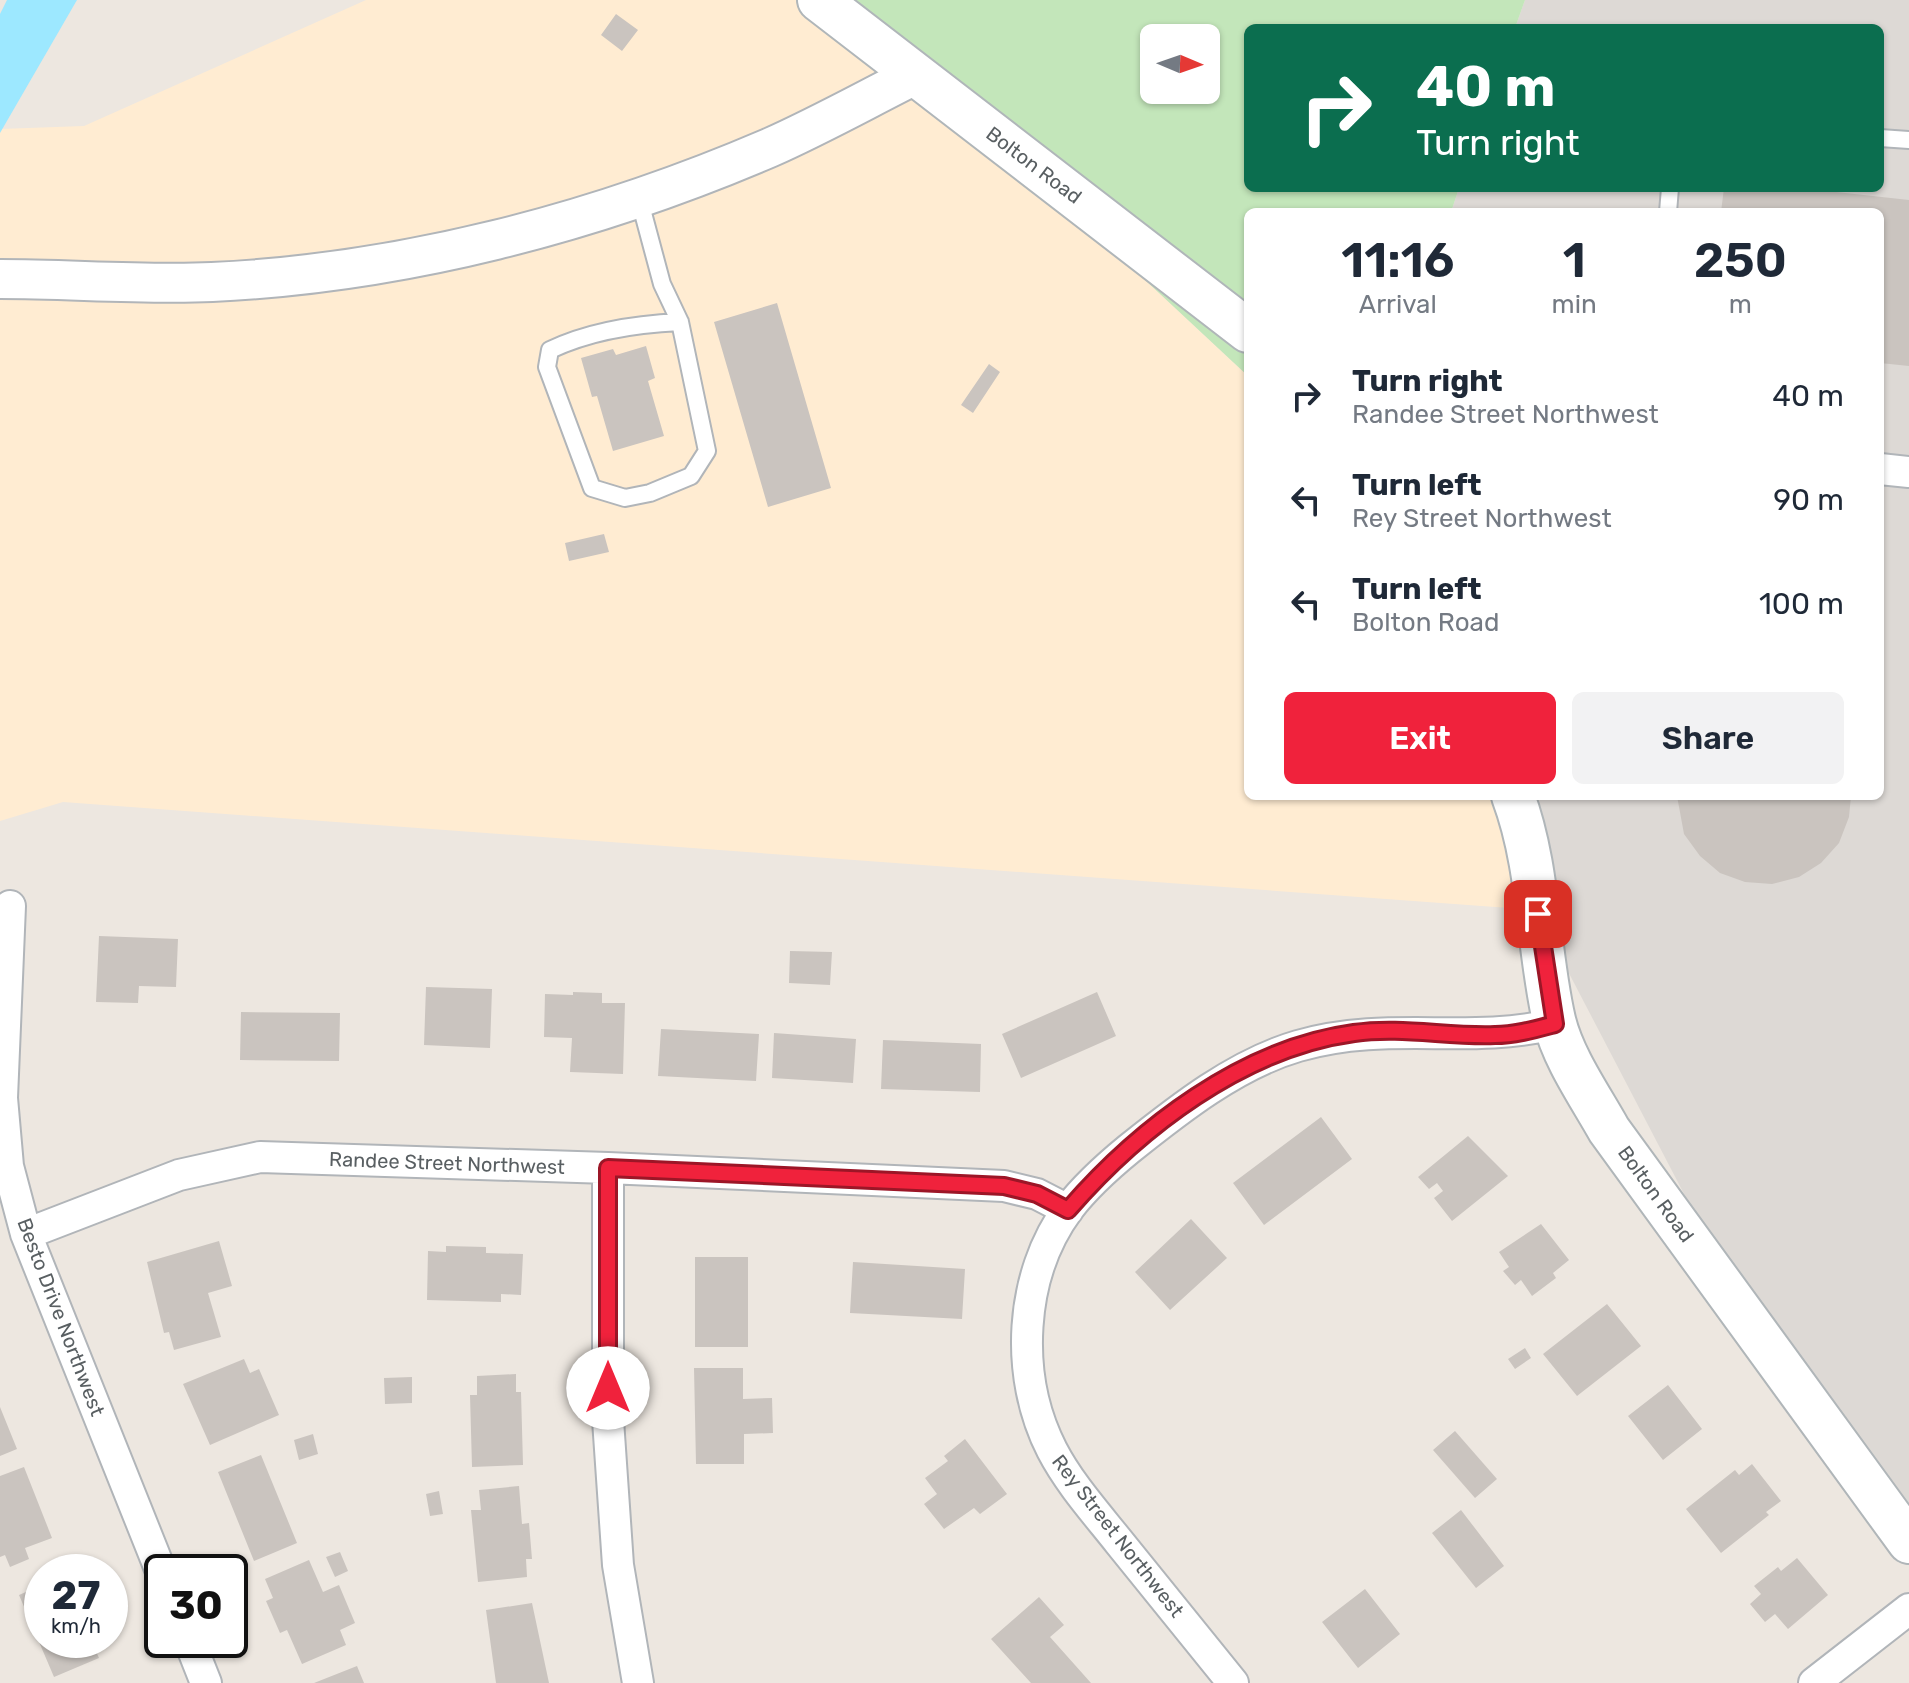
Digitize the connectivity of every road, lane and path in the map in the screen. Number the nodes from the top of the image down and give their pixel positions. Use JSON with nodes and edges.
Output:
{"nodes":[{"id":1,"x":819,"y":0,"type":"edge"},
{"id":2,"x":915,"y":75,"type":"junction"},
{"id":3,"x":1884,"y":138,"type":"edge"},
{"id":4,"x":1909,"y":140,"type":"edge"},
{"id":5,"x":639,"y":198,"type":"junction"},
{"id":6,"x":0,"y":279,"type":"edge"},
{"id":7,"x":680,"y":322,"type":"junction"},
{"id":8,"x":1244,"y":328,"type":"edge"},
{"id":9,"x":1884,"y":469,"type":"edge"},
{"id":10,"x":1909,"y":472,"type":"edge"},
{"id":11,"x":1514,"y":800,"type":"edge"},
{"id":12,"x":10,"y":906,"type":"dead end"},
{"id":13,"x":1555,"y":1024,"type":"junction"},
{"id":14,"x":608,"y":1168,"type":"junction"},
{"id":15,"x":1068,"y":1210,"type":"junction"},
{"id":16,"x":26,"y":1234,"type":"junction"},
{"id":17,"x":1909,"y":1542,"type":"edge"},
{"id":18,"x":154,"y":1554,"type":"edge"},
{"id":19,"x":1909,"y":1609,"type":"edge"},
{"id":20,"x":196,"y":1658,"type":"edge"},
{"id":21,"x":206,"y":1683,"type":"edge"},
{"id":22,"x":638,"y":1683,"type":"edge"},
{"id":23,"x":1233,"y":1683,"type":"edge"},
{"id":24,"x":1814,"y":1683,"type":"edge"}],
"edges":[{"from":1,"to":2,"type":"main road","name":"Bolton Road"},
{"from":2,"to":5,"type":"street"},
{"from":2,"to":8,"type":"main road","name":"Bolton Road"},
{"from":3,"to":4,"type":"lane"},
{"from":5,"to":6,"type":"street"},
{"from":5,"to":7,"type":"lane"},
{"from":7,"to":7,"type":"lane"},
{"from":9,"to":10,"type":"street"},
{"from":11,"to":13,"type":"main road","name":"Bolton Road"},
{"from":12,"to":16,"type":"street","name":"Besto Drive Northwest"},
{"from":13,"to":15,"type":"street","name":"Rey Street Northwest"},
{"from":13,"to":17,"type":"main road","name":"Bolton Road"},
{"from":14,"to":15,"type":"street","name":"Randee Street Northwest"},
{"from":14,"to":16,"type":"street","name":"Randee Street Northwest"},
{"from":14,"to":22,"type":"street"},
{"from":15,"to":23,"type":"street","name":"Rey Street Northwest"},
{"from":16,"to":18,"type":"street","name":"Besto Drive Northwest"},
{"from":19,"to":24,"type":"street"},
{"from":20,"to":21,"type":"street"}]}
